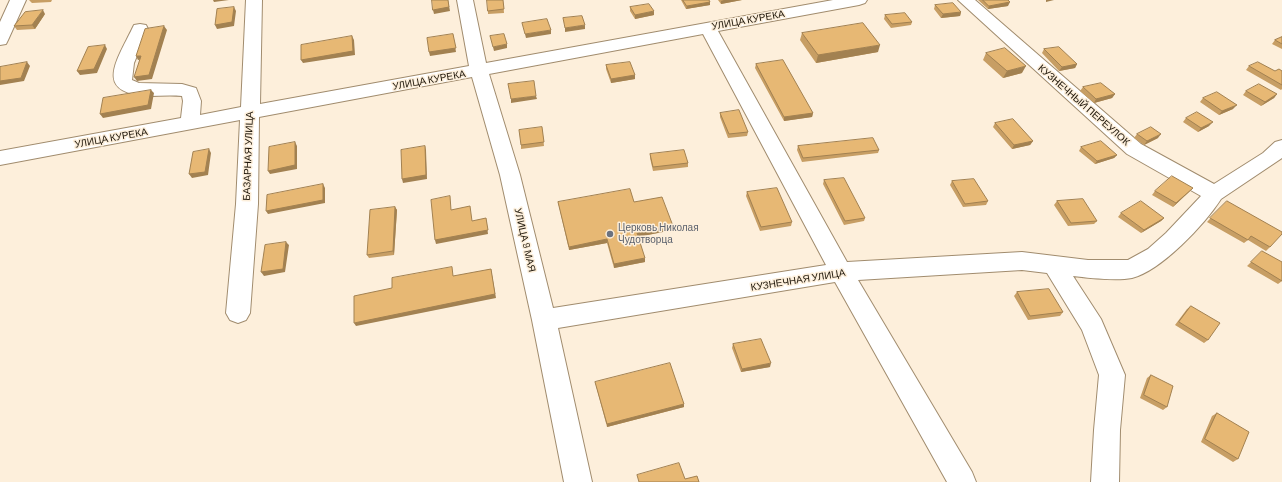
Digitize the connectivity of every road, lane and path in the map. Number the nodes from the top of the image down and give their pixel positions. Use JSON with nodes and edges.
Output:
{"nodes":[{"id":1,"x":18,"y":0,"type":"edge"},
{"id":2,"x":254,"y":0,"type":"edge"},
{"id":3,"x":465,"y":0,"type":"edge"},
{"id":4,"x":858,"y":0,"type":"edge"},
{"id":5,"x":966,"y":0,"type":"edge"},
{"id":6,"x":708,"y":27,"type":"junction"},
{"id":7,"x":140,"y":29,"type":"dead end"},
{"id":8,"x":0,"y":40,"type":"edge"},
{"id":9,"x":479,"y":70,"type":"junction"},
{"id":10,"x":250,"y":112,"type":"junction"},
{"id":11,"x":190,"y":124,"type":"junction"},
{"id":12,"x":1282,"y":147,"type":"edge"},
{"id":13,"x":0,"y":158,"type":"edge"},
{"id":14,"x":1214,"y":194,"type":"junction"},
{"id":15,"x":1054,"y":265,"type":"junction"},
{"id":16,"x":841,"y":272,"type":"junction"},
{"id":17,"x":238,"y":312,"type":"dead end"},
{"id":18,"x":544,"y":320,"type":"junction"},
{"id":19,"x":578,"y":482,"type":"edge"},
{"id":20,"x":962,"y":482,"type":"edge"},
{"id":21,"x":1105,"y":482,"type":"edge"}],
"edges":[{"from":1,"to":8,"type":"street"},
{"from":2,"to":10,"type":"street","name":"БАЗАРНАЯ УЛИЦА"},
{"from":3,"to":9,"type":"street","name":"УЛИЦА 9 МАЯ"},
{"from":4,"to":6,"type":"street","name":"УЛИЦА КУРЕКА"},
{"from":5,"to":14,"type":"street","name":"КУЗНЕЧНЫЙ ПЕРЕУЛОК"},
{"from":6,"to":9,"type":"street","name":"УЛИЦА КУРЕКА"},
{"from":6,"to":16,"type":"street"},
{"from":7,"to":11,"type":"street"},
{"from":9,"to":10,"type":"street","name":"УЛИЦА КУРЕКА"},
{"from":9,"to":18,"type":"street","name":"УЛИЦА 9 МАЯ"},
{"from":10,"to":11,"type":"street","name":"УЛИЦА КУРЕКА"},
{"from":10,"to":17,"type":"street","name":"БАЗАРНАЯ УЛИЦА"},
{"from":11,"to":13,"type":"street","name":"УЛИЦА КУРЕКА"},
{"from":12,"to":14,"type":"street","name":"КУЗНЕЧНАЯ УЛИЦА"},
{"from":14,"to":15,"type":"street","name":"КУЗНЕЧНАЯ УЛИЦА"},
{"from":15,"to":16,"type":"street","name":"КУЗНЕЧНАЯ УЛИЦА"},
{"from":15,"to":21,"type":"street"},
{"from":16,"to":18,"type":"street","name":"КУЗНЕЧНАЯ УЛИЦА"},
{"from":16,"to":20,"type":"street"},
{"from":18,"to":19,"type":"street","name":"УЛИЦА 9 МАЯ"}]}
